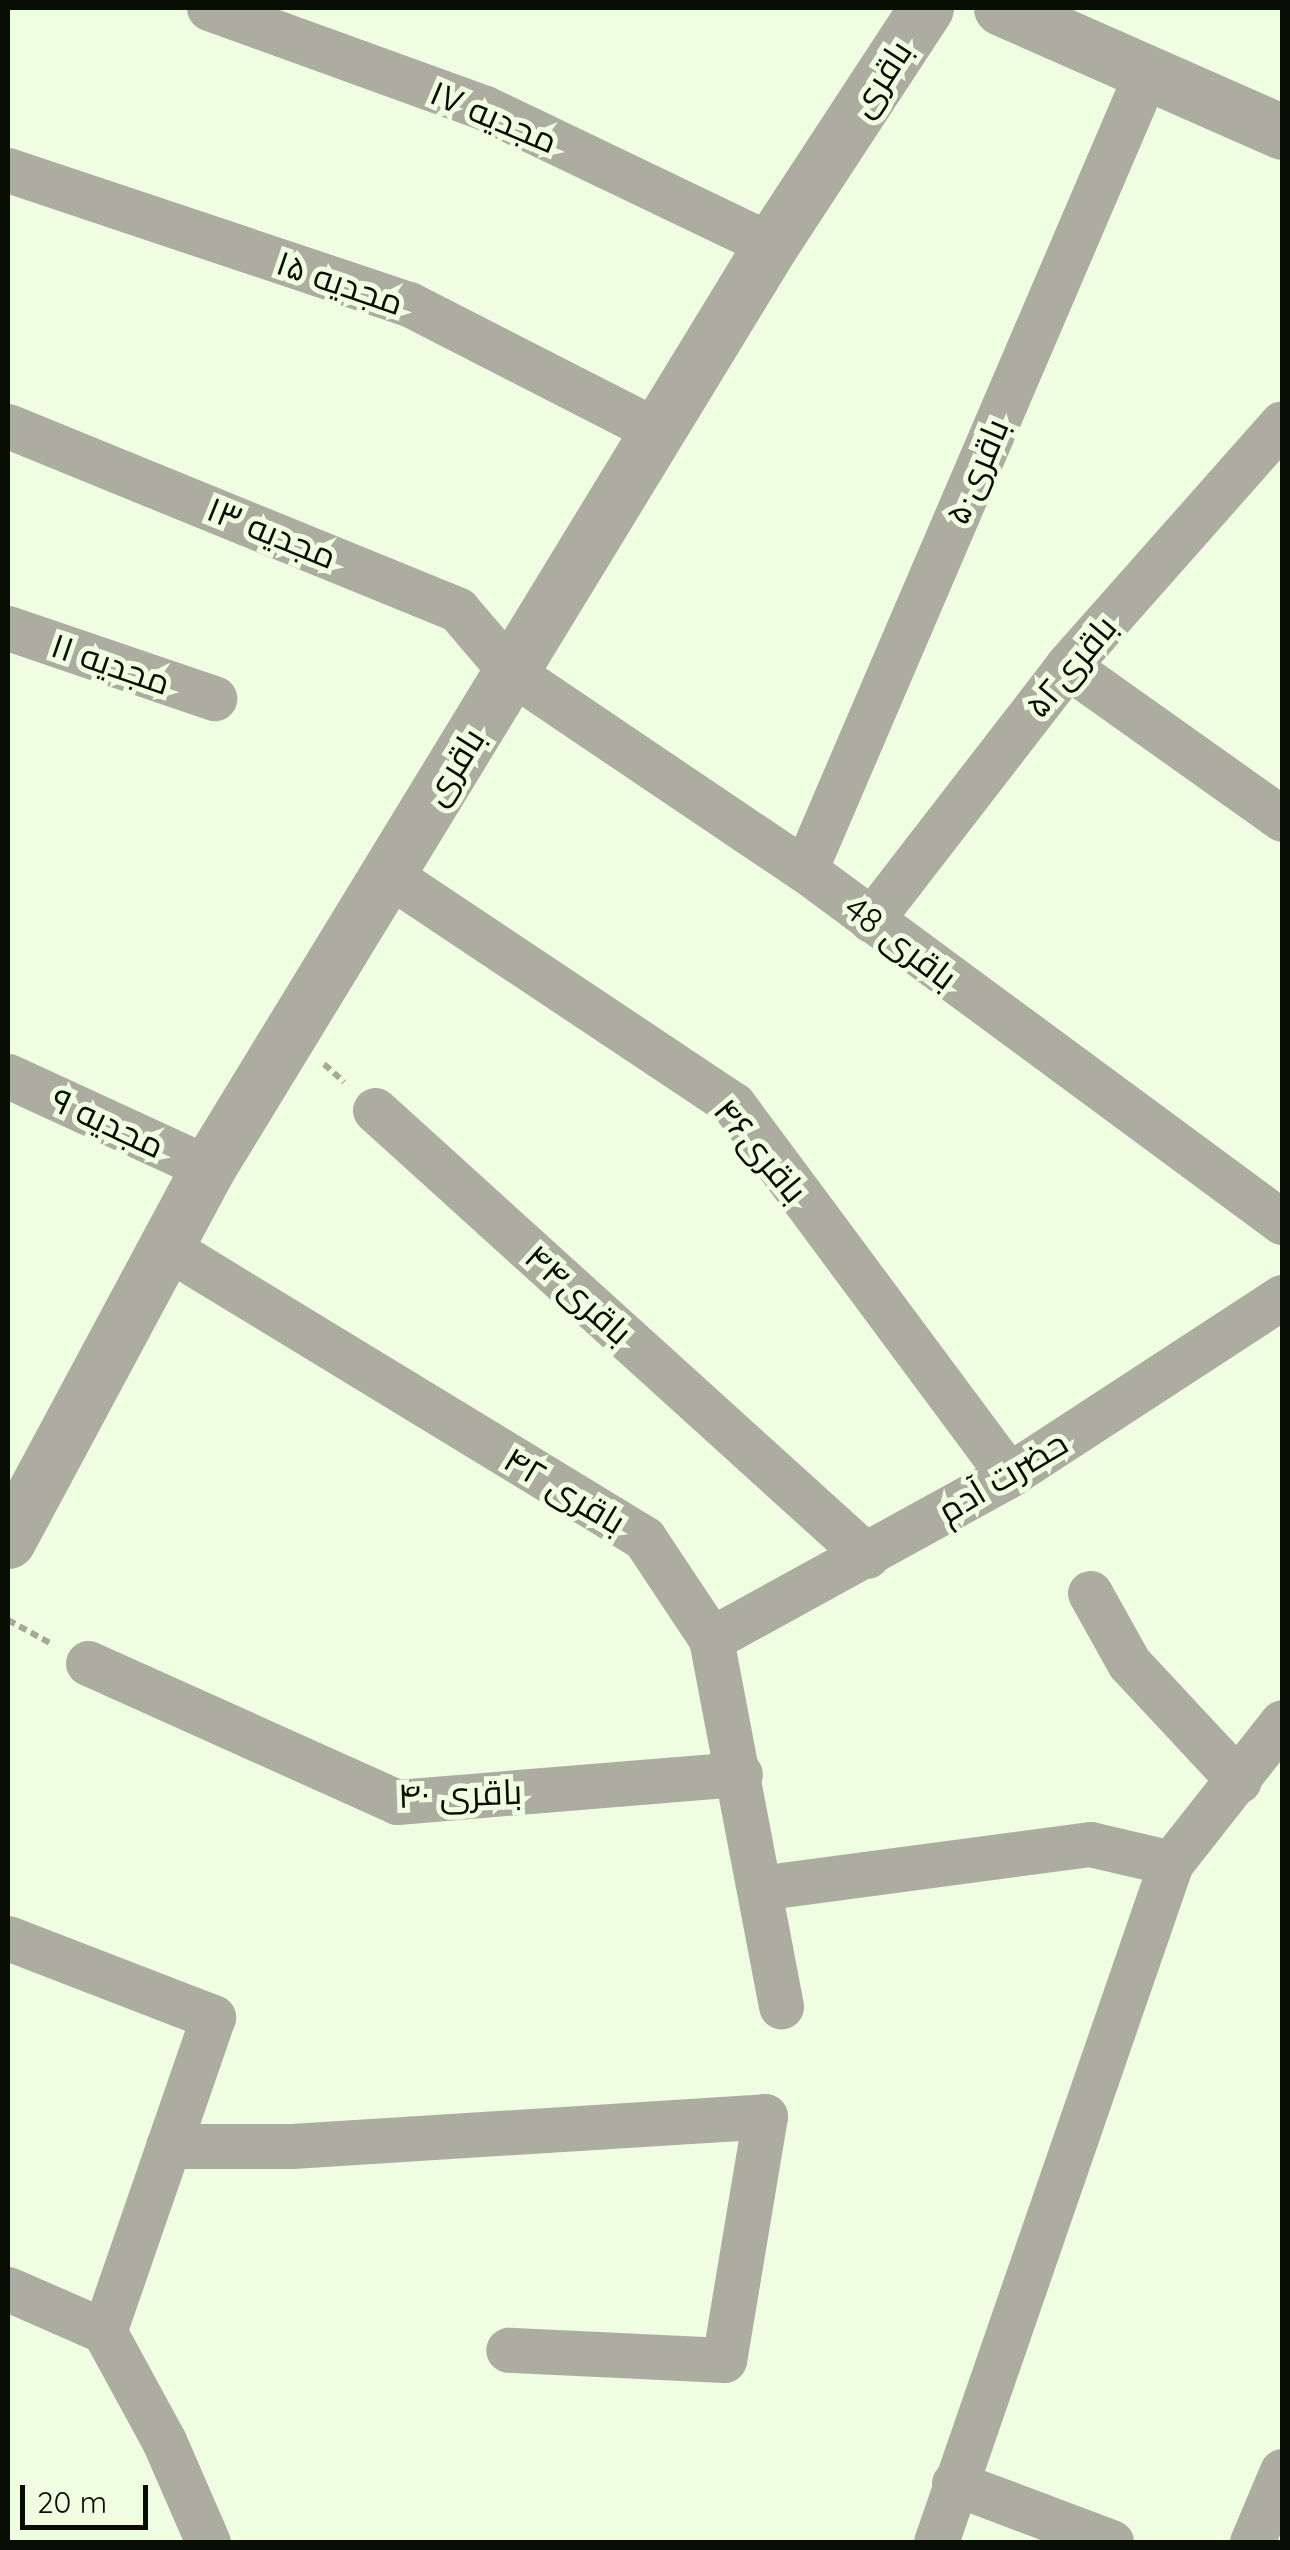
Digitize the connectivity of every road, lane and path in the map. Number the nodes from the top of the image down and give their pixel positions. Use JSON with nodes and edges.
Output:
{"nodes":[{"id":1,"x":208,"y":8,"type":"edge"},
{"id":2,"x":926,"y":8,"type":"edge"},
{"id":3,"x":1001,"y":8,"type":"edge"},
{"id":4,"x":1147,"y":72,"type":"junction"},
{"id":5,"x":1282,"y":132,"type":"edge"},
{"id":6,"x":8,"y":170,"type":"edge"},
{"id":7,"x":770,"y":245,"type":"junction"},
{"id":8,"x":8,"y":426,"type":"edge"},
{"id":9,"x":1282,"y":426,"type":"edge"},
{"id":10,"x":657,"y":431,"type":"junction"},
{"id":11,"x":8,"y":628,"type":"edge"},
{"id":12,"x":1067,"y":666,"type":"junction"},
{"id":13,"x":511,"y":672,"type":"junction"},
{"id":14,"x":214,"y":698,"type":"dead end"},
{"id":15,"x":1282,"y":820,"type":"edge"},
{"id":16,"x":805,"y":870,"type":"junction"},
{"id":17,"x":386,"y":873,"type":"junction"},
{"id":18,"x":871,"y":920,"type":"junction"},
{"id":19,"x":290,"y":1033,"type":"junction"},
{"id":20,"x":8,"y":1076,"type":"edge"},
{"id":21,"x":375,"y":1110,"type":"joint"},
{"id":22,"x":208,"y":1168,"type":"junction"},
{"id":23,"x":1282,"y":1222,"type":"edge"},
{"id":24,"x":166,"y":1247,"type":"junction"},
{"id":25,"x":1282,"y":1297,"type":"edge"},
{"id":26,"x":1009,"y":1474,"type":"junction"},
{"id":27,"x":8,"y":1542,"type":"edge"},
{"id":28,"x":867,"y":1556,"type":"junction"},
{"id":29,"x":1090,"y":1593,"type":"dead end"},
{"id":30,"x":710,"y":1639,"type":"junction"},
{"id":31,"x":88,"y":1664,"type":"dead end"},
{"id":32,"x":1282,"y":1722,"type":"edge"},
{"id":33,"x":740,"y":1774,"type":"junction"},
{"id":34,"x":1239,"y":1781,"type":"junction"},
{"id":35,"x":1172,"y":1863,"type":"junction"},
{"id":36,"x":760,"y":1888,"type":"junction"},
{"id":37,"x":8,"y":1938,"type":"edge"},
{"id":38,"x":781,"y":2006,"type":"dead end"},
{"id":39,"x":168,"y":2146,"type":"junction"},
{"id":40,"x":8,"y":2289,"type":"edge"},
{"id":41,"x":104,"y":2331,"type":"junction"},
{"id":42,"x":508,"y":2350,"type":"dead end"},
{"id":43,"x":1282,"y":2471,"type":"edge"},
{"id":44,"x":954,"y":2483,"type":"junction"},
{"id":45,"x":208,"y":2542,"type":"edge"},
{"id":46,"x":936,"y":2542,"type":"edge"},
{"id":47,"x":1111,"y":2542,"type":"edge"},
{"id":48,"x":1252,"y":2542,"type":"edge"}],
"edges":[{"from":1,"to":7,"type":"street","name":"مجدیه ۱۷"},
{"from":2,"to":7,"type":"street","name":"باقری"},
{"from":3,"to":4,"type":"street"},
{"from":4,"to":5,"type":"street"},
{"from":4,"to":16,"type":"street","name":"باقری۵۰"},
{"from":6,"to":10,"type":"street","name":"مجدیه ۱۵"},
{"from":7,"to":10,"type":"street","name":"باقری"},
{"from":8,"to":13,"type":"street","name":"مجدیه ۱۳"},
{"from":9,"to":12,"type":"street","name":"باقری۵۲"},
{"from":10,"to":13,"type":"street","name":"باقری"},
{"from":11,"to":14,"type":"street","name":"مجدیه ۱۱"},
{"from":12,"to":15,"type":"street"},
{"from":12,"to":18,"type":"street","name":"باقری۵۲"},
{"from":13,"to":16,"type":"street","name":"باقری 48"},
{"from":13,"to":17,"type":"street","name":"باقری"},
{"from":16,"to":18,"type":"street","name":"باقری 48"},
{"from":17,"to":19,"type":"street","name":"باقری"},
{"from":17,"to":26,"type":"street","name":"باقری۴۶"},
{"from":18,"to":23,"type":"street","name":"باقری 48"},
{"from":19,"to":21,"type":"path"},
{"from":19,"to":22,"type":"street","name":"باقری"},
{"from":20,"to":22,"type":"street","name":"مجدیه ۹"},
{"from":21,"to":28,"type":"street","name":"باقری۴۴"},
{"from":22,"to":24,"type":"street","name":"باقری"},
{"from":24,"to":27,"type":"street","name":"باقری"},
{"from":24,"to":30,"type":"street","name":"باقری ۴۲"},
{"from":25,"to":26,"type":"street","name":"حضرت آدم"},
{"from":26,"to":28,"type":"street","name":"حضرت آدم"},
{"from":28,"to":30,"type":"street","name":"حضرت آدم"},
{"from":29,"to":34,"type":"street"},
{"from":30,"to":33,"type":"street","name":"باقری ۴۲"},
{"from":31,"to":33,"type":"street","name":"باقری ۴۰"},
{"from":32,"to":34,"type":"street"},
{"from":33,"to":36,"type":"street","name":"باقری ۴۲"},
{"from":34,"to":35,"type":"street"},
{"from":35,"to":36,"type":"street"},
{"from":35,"to":44,"type":"street"},
{"from":36,"to":38,"type":"street","name":"باقری ۴۲"},
{"from":37,"to":39,"type":"street"},
{"from":39,"to":41,"type":"street"},
{"from":39,"to":42,"type":"street"},
{"from":40,"to":41,"type":"street"},
{"from":41,"to":45,"type":"street"},
{"from":43,"to":48,"type":"street"},
{"from":44,"to":46,"type":"street"},
{"from":44,"to":47,"type":"street"}]}
